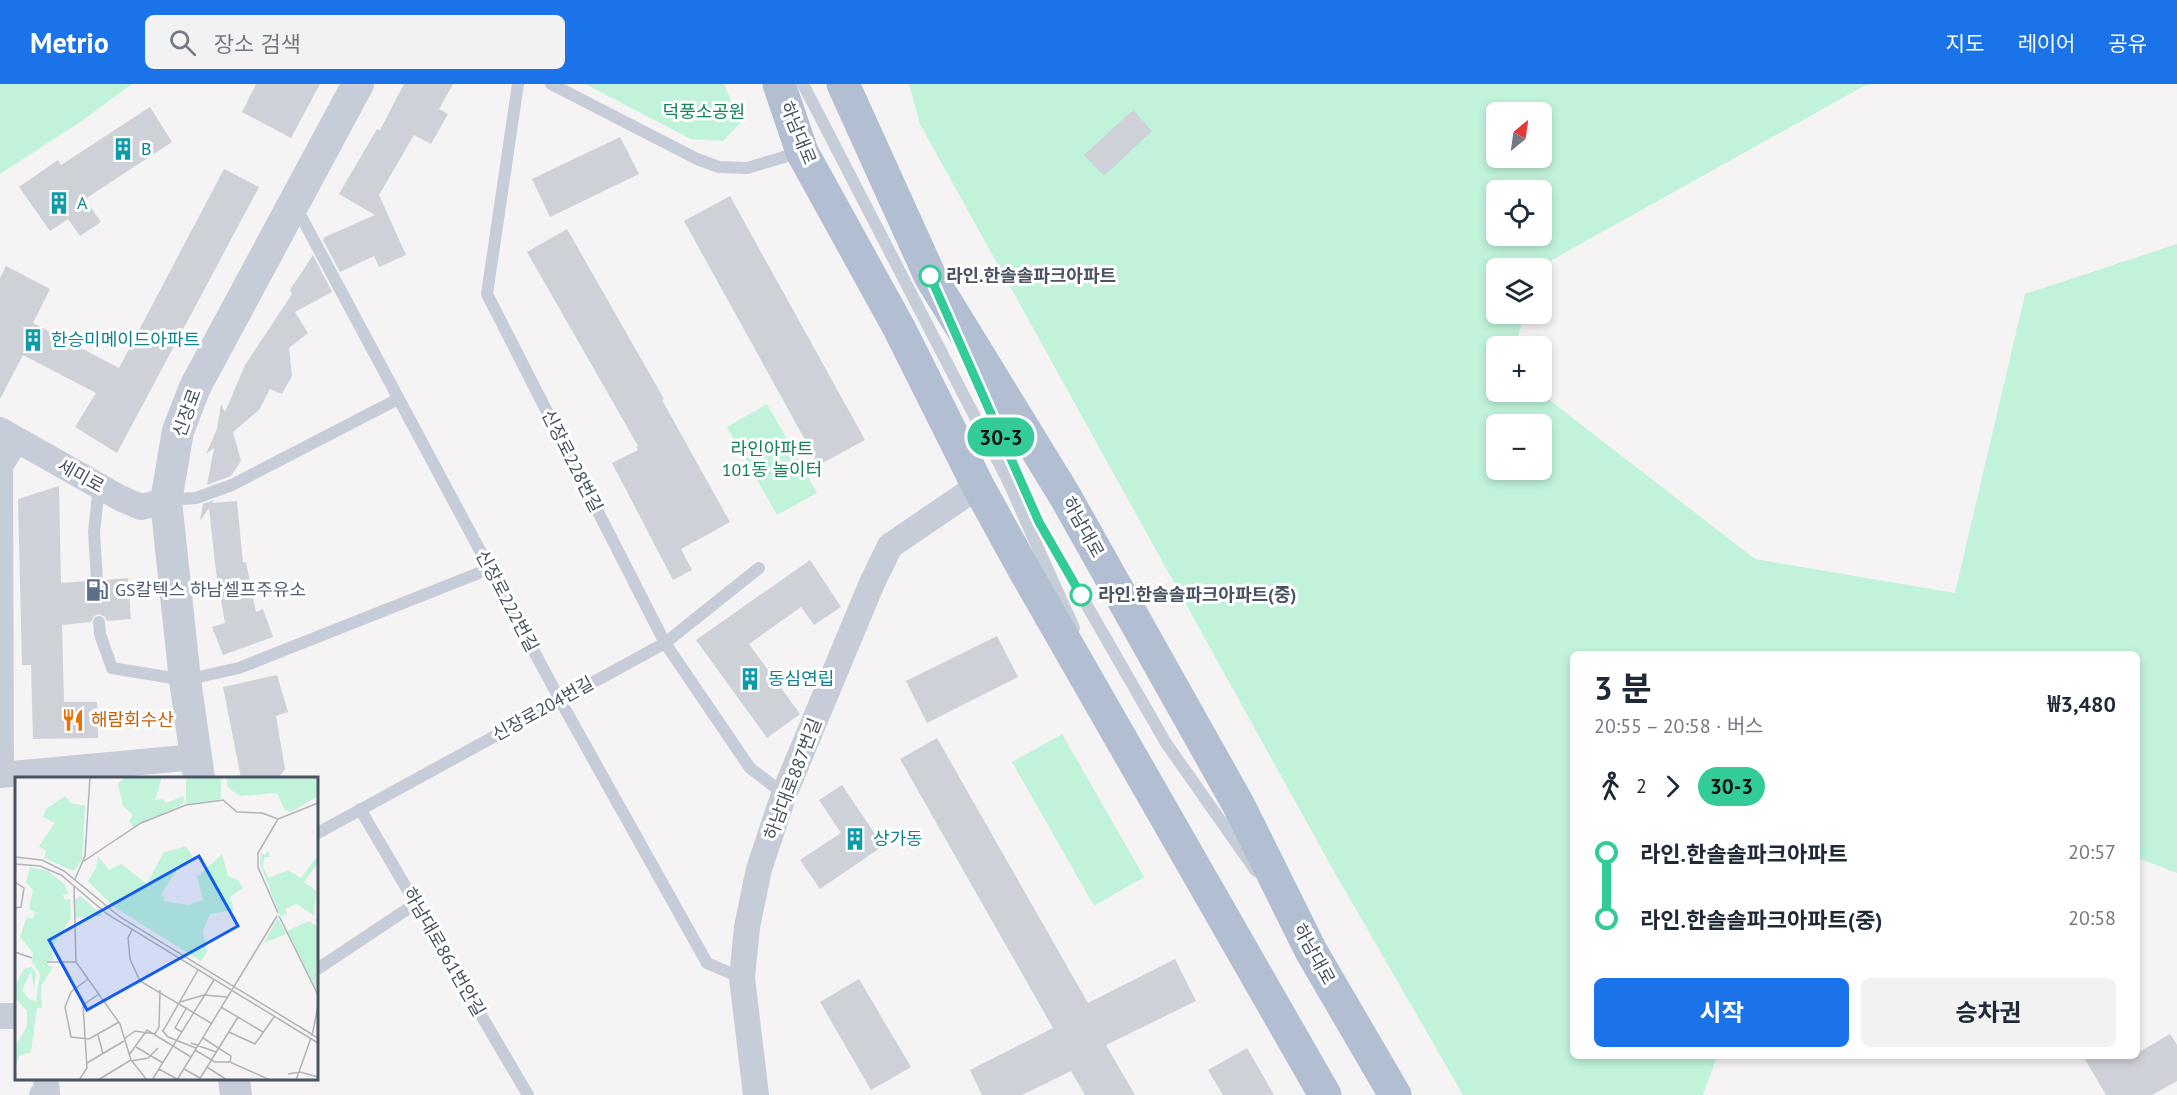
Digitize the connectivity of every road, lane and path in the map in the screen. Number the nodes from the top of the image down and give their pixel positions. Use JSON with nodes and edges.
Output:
{"nodes":[{"id":1,"x":358,"y":84,"type":"edge"},
{"id":2,"x":518,"y":84,"type":"edge"},
{"id":3,"x":551,"y":84,"type":"edge"},
{"id":4,"x":779,"y":84,"type":"edge"},
{"id":5,"x":803,"y":84,"type":"edge"},
{"id":6,"x":843,"y":84,"type":"edge"},
{"id":7,"x":802,"y":152,"type":"junction"},
{"id":8,"x":294,"y":202,"type":"junction"},
{"id":9,"x":398,"y":399,"type":"junction"},
{"id":10,"x":8,"y":435,"type":"edge"},
{"id":11,"x":99,"y":486,"type":"junction"},
{"id":12,"x":978,"y":486,"type":"junction"},
{"id":13,"x":166,"y":501,"type":"junction"},
{"id":14,"x":759,"y":568,"type":"dead end"},
{"id":15,"x":489,"y":569,"type":"junction"},
{"id":16,"x":97,"y":581,"type":"dead end"},
{"id":17,"x":99,"y":622,"type":"dead end"},
{"id":18,"x":664,"y":643,"type":"junction"},
{"id":19,"x":185,"y":680,"type":"junction"},
{"id":20,"x":560,"y":700,"type":"junction"},
{"id":21,"x":1136,"y":764,"type":"junction"},
{"id":22,"x":198,"y":768,"type":"edge"},
{"id":23,"x":1,"y":775,"type":"edge"},
{"id":24,"x":784,"y":794,"type":"junction"},
{"id":25,"x":360,"y":810,"type":"junction"},
{"id":26,"x":318,"y":833,"type":"edge"},
{"id":27,"x":415,"y":904,"type":"junction"},
{"id":28,"x":318,"y":969,"type":"edge"},
{"id":29,"x":742,"y":978,"type":"junction"},
{"id":30,"x":46,"y":1080,"type":"edge"},
{"id":31,"x":234,"y":1080,"type":"edge"},
{"id":32,"x":42,"y":1095,"type":"edge"},
{"id":33,"x":236,"y":1095,"type":"edge"},
{"id":34,"x":528,"y":1095,"type":"edge"},
{"id":35,"x":756,"y":1095,"type":"edge"},
{"id":36,"x":1325,"y":1095,"type":"edge"},
{"id":37,"x":1395,"y":1095,"type":"edge"}],
"edges":[{"from":1,"to":8,"type":"street","name":"신장로"},
{"from":2,"to":18,"type":"lane","name":"신장로228번길"},
{"from":3,"to":7,"type":"lane"},
{"from":4,"to":7,"type":"main road","name":"하남대로"},
{"from":5,"to":21,"type":"lane"},
{"from":6,"to":37,"type":"main road","name":"하남대로"},
{"from":7,"to":12,"type":"main road","name":"하남대로"},
{"from":8,"to":9,"type":"lane","name":"신장로222번길"},
{"from":8,"to":13,"type":"street","name":"신장로"},
{"from":9,"to":13,"type":"lane"},
{"from":9,"to":15,"type":"lane","name":"신장로222번길"},
{"from":10,"to":11,"type":"street","name":"세미로"},
{"from":10,"to":23,"type":"street"},
{"from":11,"to":13,"type":"street","name":"세미로"},
{"from":11,"to":16,"type":"lane"},
{"from":12,"to":21,"type":"main road","name":"하남대로"},
{"from":12,"to":24,"type":"street","name":"하남대로887번길"},
{"from":13,"to":19,"type":"street","name":"신장로"},
{"from":14,"to":18,"type":"lane","name":"신장로204번길"},
{"from":15,"to":19,"type":"lane"},
{"from":15,"to":20,"type":"lane","name":"신장로222번길"},
{"from":17,"to":19,"type":"lane"},
{"from":18,"to":20,"type":"lane","name":"신장로204번길"},
{"from":18,"to":24,"type":"lane","name":"신장로228번길"},
{"from":19,"to":22,"type":"street","name":"신장로"},
{"from":20,"to":25,"type":"lane","name":"신장로204번길"},
{"from":20,"to":29,"type":"lane","name":"신장로222번길"},
{"from":21,"to":36,"type":"main road","name":"하남대로"},
{"from":22,"to":23,"type":"street"},
{"from":24,"to":29,"type":"street","name":"하남대로887번길"},
{"from":25,"to":26,"type":"lane","name":"신장로204번길"},
{"from":25,"to":27,"type":"lane","name":"하남대로861번안길"},
{"from":27,"to":28,"type":"lane"},
{"from":27,"to":34,"type":"lane","name":"하남대로861번안길"},
{"from":29,"to":35,"type":"street","name":"하남대로887번길"},
{"from":30,"to":32,"type":"street"},
{"from":31,"to":33,"type":"street"}]}
